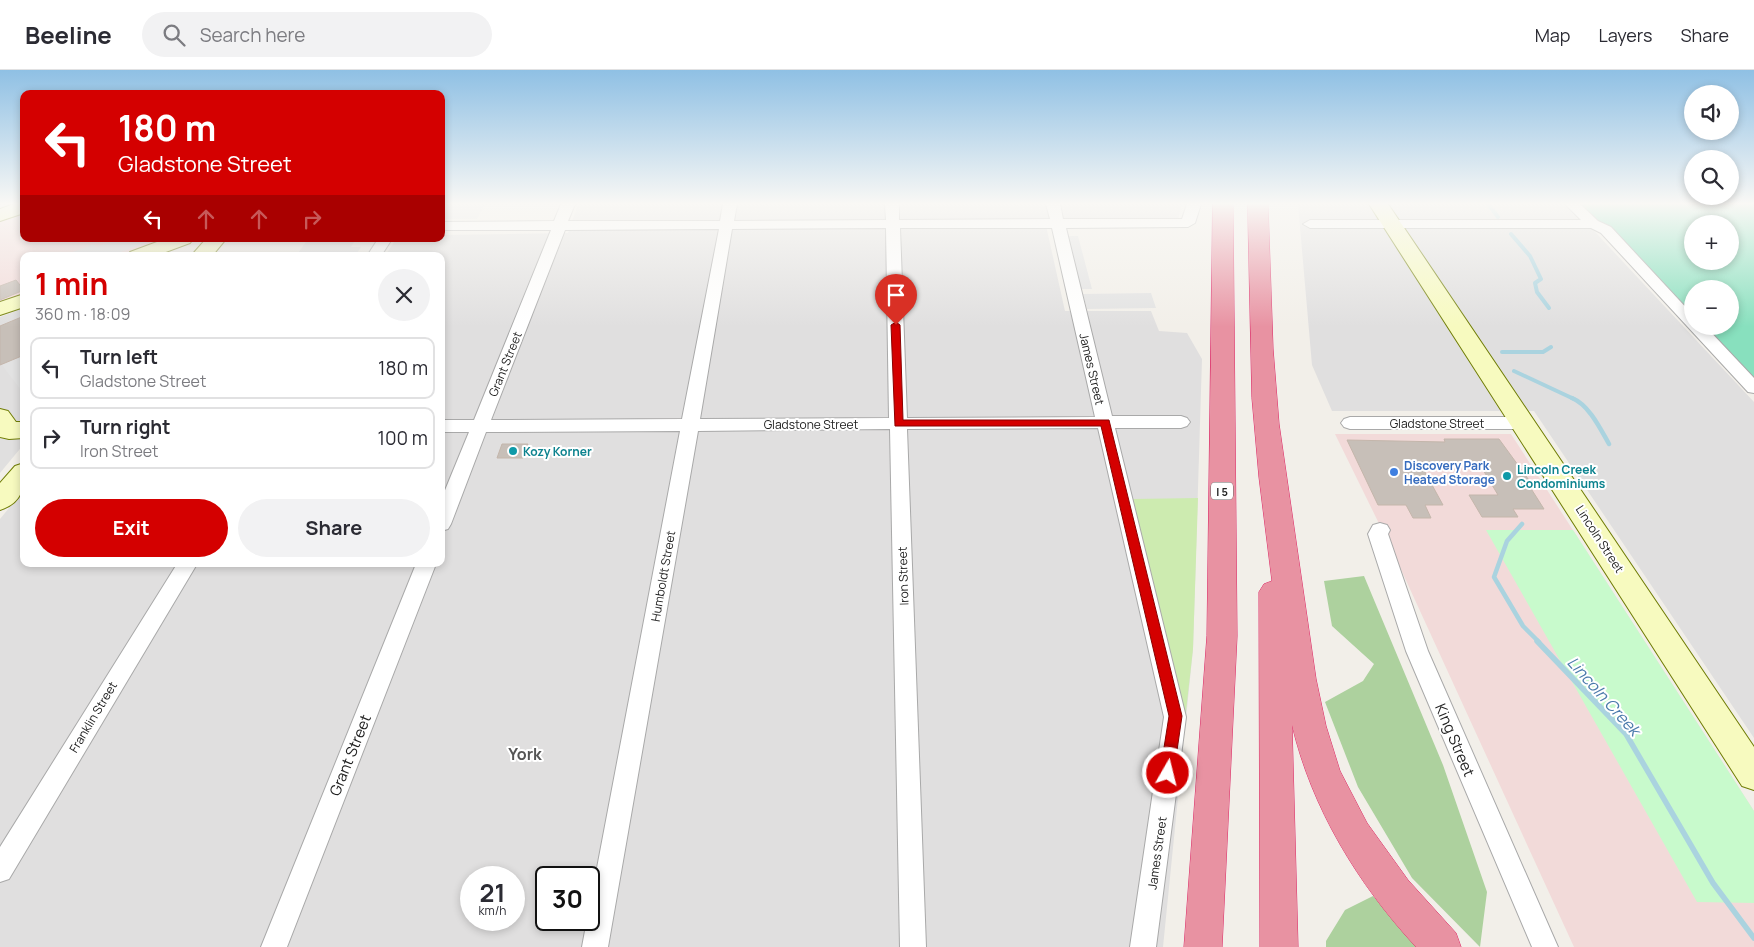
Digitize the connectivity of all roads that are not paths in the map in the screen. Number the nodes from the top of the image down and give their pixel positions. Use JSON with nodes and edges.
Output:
{"nodes":[{"id":1,"x":167,"y":245,"type":"edge"},
{"id":2,"x":552,"y":245,"type":"edge"},
{"id":3,"x":722,"y":245,"type":"edge"},
{"id":4,"x":894,"y":245,"type":"edge"},
{"id":5,"x":1063,"y":245,"type":"edge"},
{"id":6,"x":1223,"y":245,"type":"edge"},
{"id":7,"x":1259,"y":245,"type":"edge"},
{"id":8,"x":1405,"y":245,"type":"edge"},
{"id":9,"x":1620,"y":245,"type":"edge"},
{"id":10,"x":148,"y":252,"type":"edge"},
{"id":11,"x":20,"y":302,"type":"edge"},
{"id":12,"x":0,"y":309,"type":"edge"},
{"id":13,"x":1684,"y":314,"type":"edge"},
{"id":14,"x":1704,"y":335,"type":"edge"},
{"id":15,"x":1754,"y":388,"type":"edge"},
{"id":16,"x":1181,"y":422,"type":"dead end"},
{"id":17,"x":898,"y":423,"type":"junction"},
{"id":18,"x":1105,"y":423,"type":"junction"},
{"id":19,"x":1350,"y":423,"type":"dead end"},
{"id":20,"x":1523,"y":423,"type":"junction"},
{"id":21,"x":690,"y":424,"type":"junction"},
{"id":22,"x":445,"y":426,"type":"edge"},
{"id":23,"x":480,"y":426,"type":"junction"},
{"id":24,"x":1272,"y":473,"type":"junction"},
{"id":25,"x":20,"y":477,"type":"edge"},
{"id":26,"x":0,"y":500,"type":"edge"},
{"id":27,"x":445,"y":514,"type":"edge"},
{"id":28,"x":1380,"y":530,"type":"dead end"},
{"id":29,"x":185,"y":567,"type":"edge"},
{"id":30,"x":425,"y":567,"type":"edge"},
{"id":31,"x":1754,"y":775,"type":"edge"},
{"id":32,"x":1213,"y":778,"type":"junction"},
{"id":33,"x":0,"y":870,"type":"edge"},
{"id":34,"x":274,"y":947,"type":"edge"},
{"id":35,"x":596,"y":947,"type":"edge"},
{"id":36,"x":913,"y":947,"type":"edge"},
{"id":37,"x":1143,"y":947,"type":"edge"},
{"id":38,"x":1185,"y":947,"type":"edge"},
{"id":39,"x":1203,"y":947,"type":"edge"},
{"id":40,"x":1279,"y":947,"type":"edge"},
{"id":41,"x":1442,"y":947,"type":"edge"},
{"id":42,"x":1545,"y":947,"type":"edge"}],
"edges":[{"from":1,"to":10,"type":"street"},
{"from":2,"to":23,"type":"street","name":"Grant Street"},
{"from":3,"to":21,"type":"street","name":"Humboldt Street"},
{"from":4,"to":17,"type":"street","name":"Iron Street"},
{"from":5,"to":18,"type":"street","name":"James Street"},
{"from":6,"to":32,"type":"highway","number":"I 5"},
{"from":7,"to":24,"type":"highway"},
{"from":8,"to":20,"type":"street","name":"Lincoln Street"},
{"from":9,"to":13,"type":"street"},
{"from":11,"to":12,"type":"street"},
{"from":14,"to":15,"type":"street"},
{"from":16,"to":18,"type":"street","name":"Gladstone Street"},
{"from":17,"to":18,"type":"street","name":"Gladstone Street"},
{"from":17,"to":21,"type":"street","name":"Gladstone Street"},
{"from":17,"to":36,"type":"street","name":"Iron Street"},
{"from":18,"to":37,"type":"street","name":"James Street"},
{"from":19,"to":20,"type":"street","name":"Gladstone Street"},
{"from":20,"to":31,"type":"street","name":"Lincoln Street"},
{"from":21,"to":23,"type":"street","name":"Gladstone Street"},
{"from":21,"to":35,"type":"street","name":"Humboldt Street"},
{"from":22,"to":23,"type":"street","name":"Gladstone Street"},
{"from":23,"to":27,"type":"street","name":"Grant Street"},
{"from":24,"to":40,"type":"highway"},
{"from":24,"to":41,"type":"highway"},
{"from":25,"to":26,"type":"street"},
{"from":28,"to":42,"type":"street","name":"King Street"},
{"from":29,"to":33,"type":"street","name":"Franklin Street"},
{"from":30,"to":34,"type":"street","name":"Grant Street"},
{"from":32,"to":38,"type":"highway"},
{"from":32,"to":39,"type":"highway","number":"I 5"}]}
